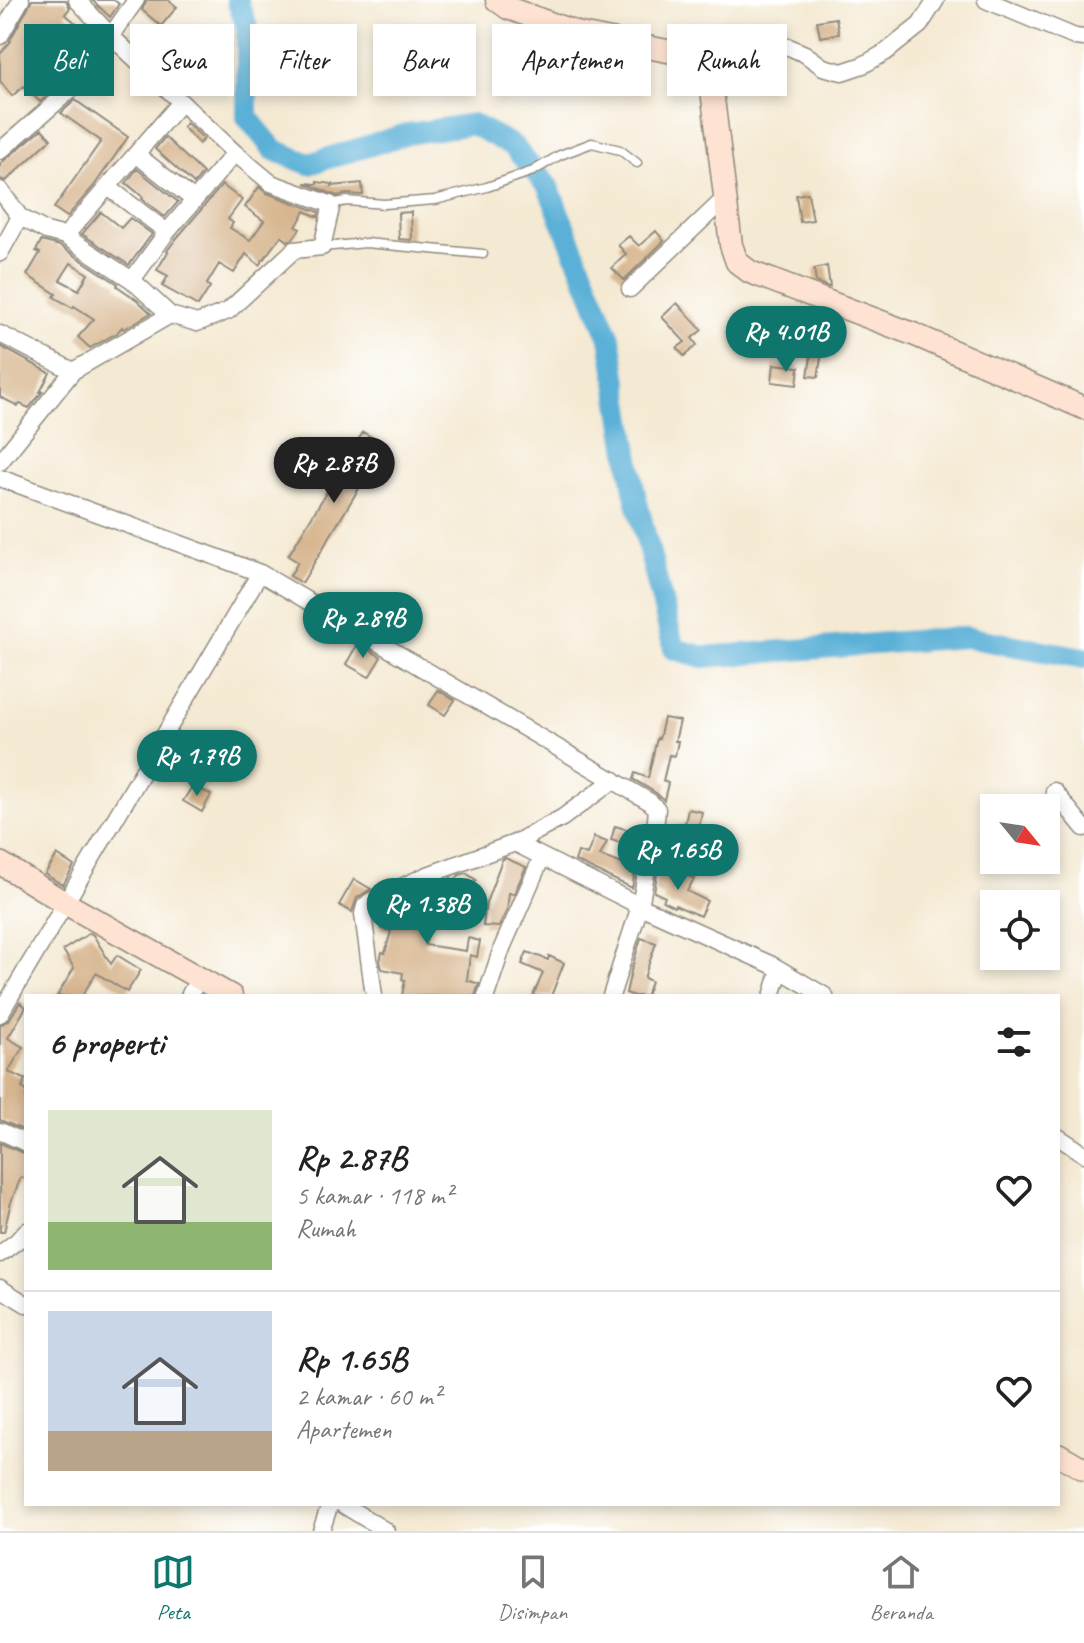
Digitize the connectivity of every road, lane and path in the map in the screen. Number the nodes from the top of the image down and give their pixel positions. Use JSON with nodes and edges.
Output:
{"nodes":[{"id":1,"x":21,"y":0,"type":"edge"},
{"id":2,"x":77,"y":0,"type":"edge"},
{"id":3,"x":136,"y":0,"type":"edge"},
{"id":4,"x":497,"y":0,"type":"edge"},
{"id":5,"x":936,"y":0,"type":"edge"},
{"id":6,"x":986,"y":0,"type":"edge"},
{"id":7,"x":100,"y":24,"type":"edge"},
{"id":8,"x":114,"y":32,"type":"edge"},
{"id":9,"x":0,"y":36,"type":"edge"},
{"id":10,"x":1084,"y":38,"type":"edge"},
{"id":11,"x":114,"y":39,"type":"edge"},
{"id":12,"x":787,"y":47,"type":"edge"},
{"id":13,"x":667,"y":51,"type":"edge"},
{"id":14,"x":63,"y":96,"type":"edge"},
{"id":15,"x":713,"y":96,"type":"edge"},
{"id":16,"x":181,"y":102,"type":"junction"},
{"id":17,"x":0,"y":151,"type":"edge"},
{"id":18,"x":235,"y":153,"type":"junction"},
{"id":19,"x":137,"y":155,"type":"junction"},
{"id":20,"x":637,"y":163,"type":"dead end"},
{"id":21,"x":108,"y":187,"type":"junction"},
{"id":22,"x":0,"y":190,"type":"edge"},
{"id":23,"x":725,"y":198,"type":"junction"},
{"id":24,"x":194,"y":200,"type":"junction"},
{"id":25,"x":330,"y":204,"type":"junction"},
{"id":26,"x":20,"y":217,"type":"junction"},
{"id":27,"x":167,"y":232,"type":"junction"},
{"id":28,"x":65,"y":236,"type":"junction"},
{"id":29,"x":322,"y":247,"type":"junction"},
{"id":30,"x":0,"y":253,"type":"edge"},
{"id":31,"x":483,"y":254,"type":"dead end"},
{"id":32,"x":132,"y":280,"type":"junction"},
{"id":33,"x":630,"y":289,"type":"dead end"},
{"id":34,"x":170,"y":315,"type":"junction"},
{"id":35,"x":0,"y":334,"type":"edge"},
{"id":36,"x":73,"y":371,"type":"junction"},
{"id":37,"x":1084,"y":408,"type":"edge"},
{"id":38,"x":0,"y":462,"type":"edge"},
{"id":39,"x":0,"y":478,"type":"edge"},
{"id":40,"x":260,"y":573,"type":"junction"},
{"id":41,"x":614,"y":780,"type":"junction"},
{"id":42,"x":1054,"y":791,"type":"dead end"},
{"id":43,"x":1084,"y":828,"type":"edge"},
{"id":44,"x":515,"y":843,"type":"junction"},
{"id":45,"x":542,"y":857,"type":"junction"},
{"id":46,"x":0,"y":863,"type":"edge"},
{"id":47,"x":65,"y":903,"type":"junction"},
{"id":48,"x":640,"y":906,"type":"junction"},
{"id":49,"x":780,"y":970,"type":"junction"},
{"id":50,"x":194,"y":987,"type":"edge"},
{"id":51,"x":223,"y":994,"type":"edge"},
{"id":52,"x":374,"y":994,"type":"edge"},
{"id":53,"x":487,"y":994,"type":"edge"},
{"id":54,"x":612,"y":994,"type":"edge"},
{"id":55,"x":773,"y":994,"type":"edge"},
{"id":56,"x":822,"y":994,"type":"edge"},
{"id":57,"x":0,"y":1014,"type":"edge"},
{"id":58,"x":0,"y":1131,"type":"edge"},
{"id":59,"x":1060,"y":1138,"type":"edge"},
{"id":60,"x":24,"y":1142,"type":"edge"},
{"id":61,"x":1084,"y":1154,"type":"edge"},
{"id":62,"x":24,"y":1233,"type":"edge"},
{"id":63,"x":0,"y":1254,"type":"edge"},
{"id":64,"x":0,"y":1288,"type":"edge"},
{"id":65,"x":24,"y":1303,"type":"edge"},
{"id":66,"x":1060,"y":1455,"type":"edge"},
{"id":67,"x":1084,"y":1469,"type":"edge"},
{"id":68,"x":329,"y":1506,"type":"edge"},
{"id":69,"x":345,"y":1506,"type":"edge"},
{"id":70,"x":321,"y":1531,"type":"edge"},
{"id":71,"x":386,"y":1531,"type":"edge"}],
"edges":[{"from":1,"to":9,"type":"street"},
{"from":2,"to":7,"type":"street"},
{"from":3,"to":8,"type":"street"},
{"from":4,"to":13,"type":"main road"},
{"from":5,"to":12,"type":"street"},
{"from":6,"to":10,"type":"street"},
{"from":11,"to":16,"type":"street"},
{"from":14,"to":17,"type":"street"},
{"from":15,"to":23,"type":"main road"},
{"from":16,"to":18,"type":"street"},
{"from":16,"to":19,"type":"street"},
{"from":18,"to":24,"type":"street"},
{"from":18,"to":25,"type":"street"},
{"from":19,"to":21,"type":"street"},
{"from":19,"to":24,"type":"street"},
{"from":20,"to":25,"type":"lane"},
{"from":21,"to":27,"type":"street"},
{"from":21,"to":28,"type":"street"},
{"from":22,"to":26,"type":"street"},
{"from":23,"to":33,"type":"street"},
{"from":23,"to":37,"type":"main road"},
{"from":24,"to":27,"type":"street"},
{"from":25,"to":29,"type":"street"},
{"from":26,"to":28,"type":"street"},
{"from":26,"to":30,"type":"street"},
{"from":27,"to":32,"type":"street"},
{"from":28,"to":32,"type":"street"},
{"from":29,"to":31,"type":"lane"},
{"from":29,"to":34,"type":"street"},
{"from":32,"to":34,"type":"street"},
{"from":34,"to":36,"type":"street"},
{"from":35,"to":36,"type":"street"},
{"from":36,"to":38,"type":"street"},
{"from":39,"to":40,"type":"street"},
{"from":40,"to":41,"type":"street"},
{"from":40,"to":47,"type":"street"},
{"from":41,"to":44,"type":"street"},
{"from":41,"to":48,"type":"street"},
{"from":42,"to":43,"type":"street"},
{"from":44,"to":45,"type":"street"},
{"from":44,"to":52,"type":"street"},
{"from":45,"to":48,"type":"street"},
{"from":45,"to":53,"type":"street"},
{"from":46,"to":47,"type":"main road"},
{"from":47,"to":50,"type":"main road"},
{"from":47,"to":57,"type":"street"},
{"from":48,"to":49,"type":"street"},
{"from":48,"to":54,"type":"street"},
{"from":49,"to":55,"type":"street"},
{"from":49,"to":56,"type":"street"},
{"from":50,"to":51,"type":"main road"},
{"from":58,"to":60,"type":"street"},
{"from":59,"to":61,"type":"street"},
{"from":62,"to":63,"type":"street"},
{"from":64,"to":65,"type":"street"},
{"from":66,"to":67,"type":"main road"},
{"from":68,"to":70,"type":"street"},
{"from":69,"to":71,"type":"street"}]}
